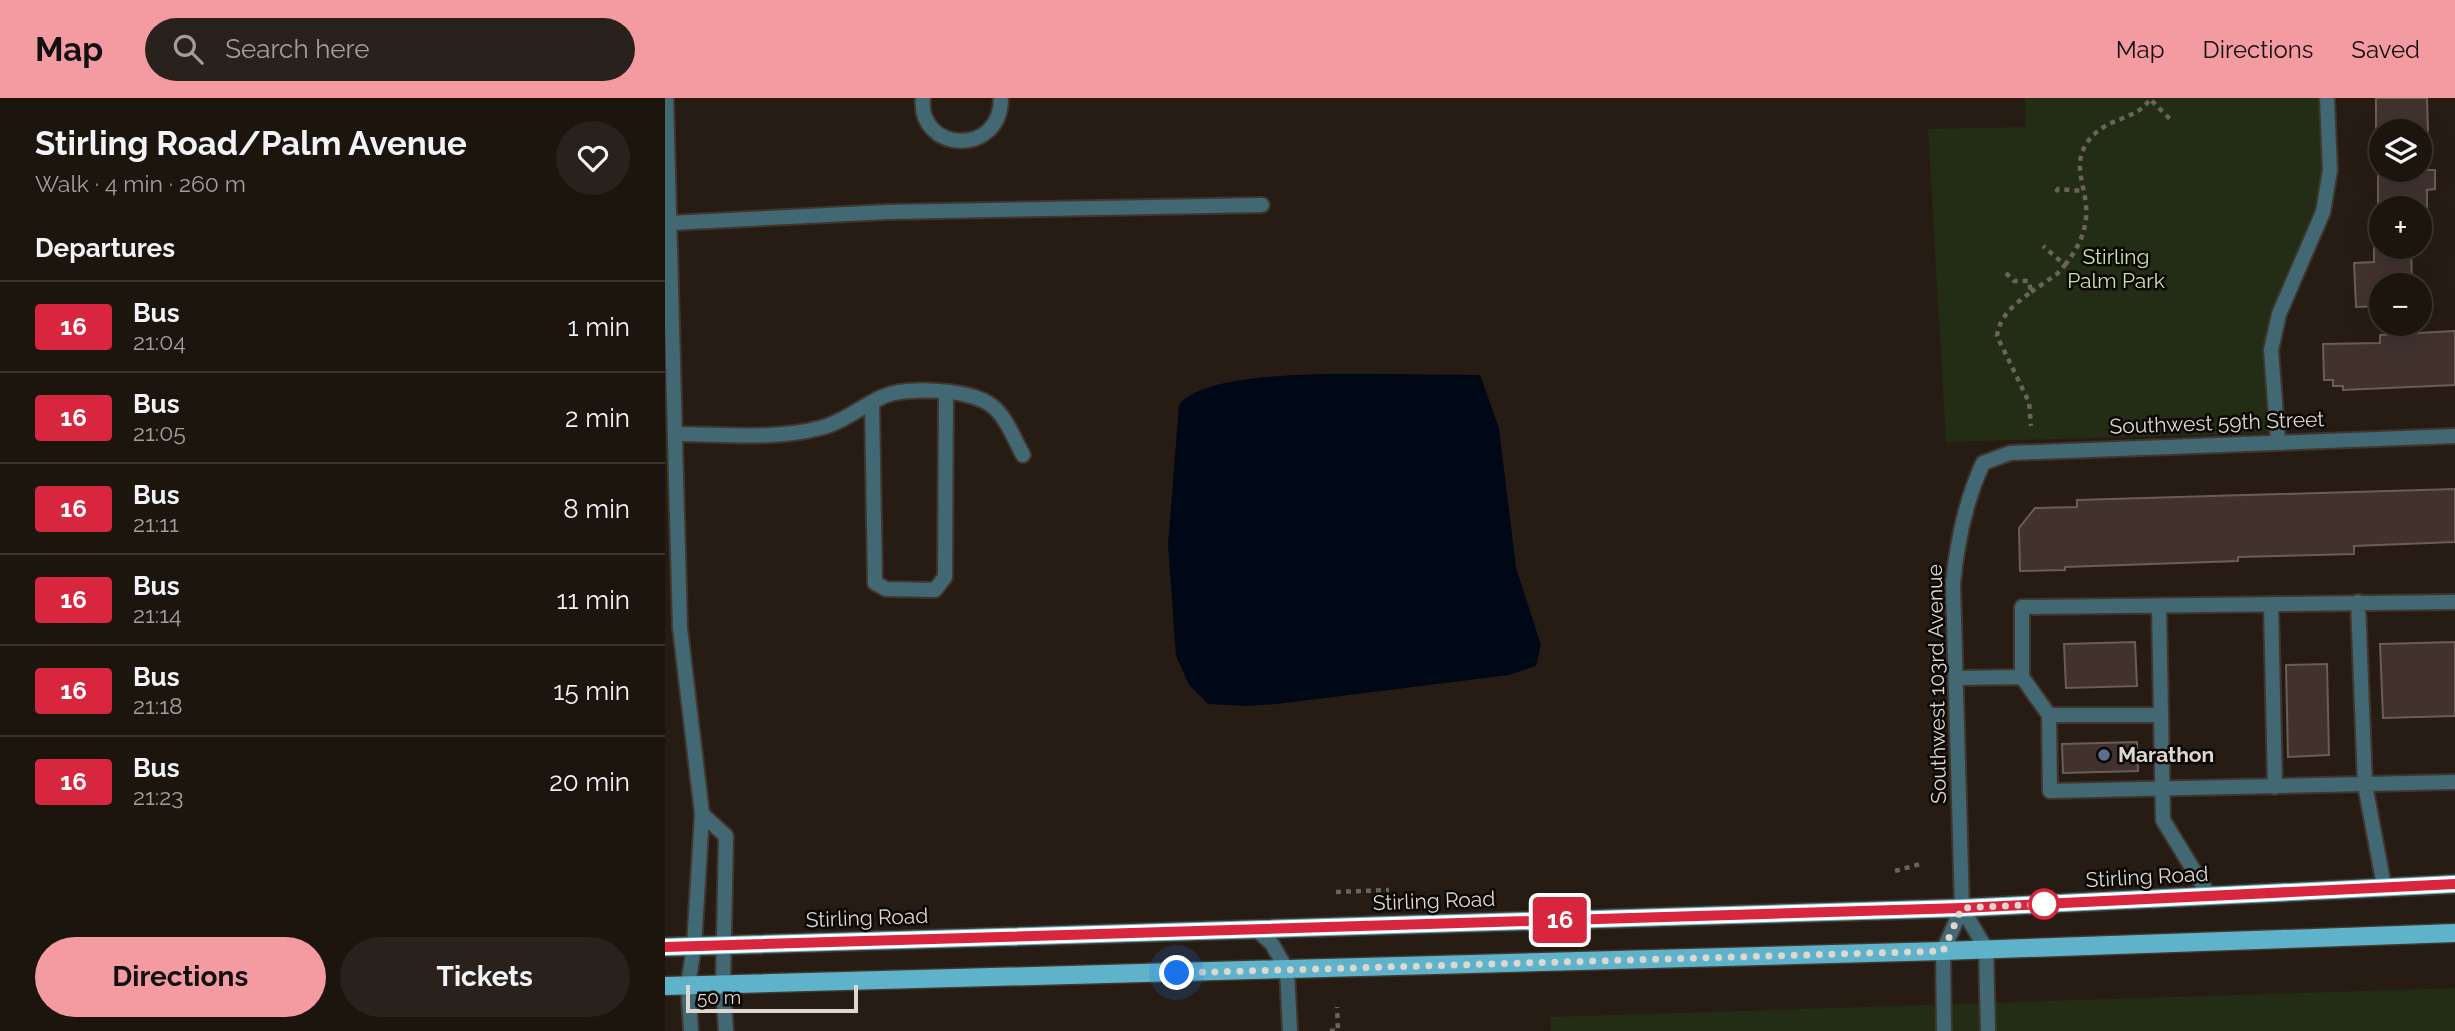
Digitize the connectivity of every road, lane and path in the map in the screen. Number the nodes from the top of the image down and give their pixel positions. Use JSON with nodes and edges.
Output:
{"nodes":[{"id":1,"x":666,"y":98,"type":"edge"},
{"id":2,"x":923,"y":98,"type":"edge"},
{"id":3,"x":1002,"y":98,"type":"edge"},
{"id":4,"x":2327,"y":98,"type":"edge"},
{"id":5,"x":2151,"y":99,"type":"edge"},
{"id":6,"x":2172,"y":121,"type":"dead end"},
{"id":7,"x":2083,"y":191,"type":"junction"},
{"id":8,"x":2056,"y":192,"type":"dead end"},
{"id":9,"x":1262,"y":205,"type":"dead end"},
{"id":10,"x":670,"y":223,"type":"junction"},
{"id":11,"x":2043,"y":246,"type":"dead end"},
{"id":12,"x":2065,"y":265,"type":"junction"},
{"id":13,"x":2006,"y":273,"type":"dead end"},
{"id":14,"x":2031,"y":292,"type":"junction"},
{"id":15,"x":946,"y":392,"type":"junction"},
{"id":16,"x":872,"y":402,"type":"junction"},
{"id":17,"x":670,"y":415,"type":"edge"},
{"id":18,"x":2031,"y":426,"type":"dead end"},
{"id":19,"x":676,"y":434,"type":"junction"},
{"id":20,"x":2455,"y":436,"type":"edge"},
{"id":21,"x":2278,"y":441,"type":"junction"},
{"id":22,"x":1023,"y":454,"type":"dead end"},
{"id":23,"x":1983,"y":463,"type":"joint"},
{"id":24,"x":2358,"y":602,"type":"junction"},
{"id":25,"x":2455,"y":602,"type":"edge"},
{"id":26,"x":2271,"y":604,"type":"junction"},
{"id":27,"x":2159,"y":606,"type":"junction"},
{"id":28,"x":2022,"y":677,"type":"junction"},
{"id":29,"x":1956,"y":678,"type":"junction"},
{"id":30,"x":2049,"y":715,"type":"junction"},
{"id":31,"x":2161,"y":715,"type":"junction"},
{"id":32,"x":2455,"y":782,"type":"edge"},
{"id":33,"x":2365,"y":785,"type":"junction"},
{"id":34,"x":2275,"y":787,"type":"junction"},
{"id":35,"x":2162,"y":790,"type":"junction"},
{"id":36,"x":702,"y":814,"type":"junction"},
{"id":37,"x":1924,"y":863,"type":"dead end"},
{"id":38,"x":1895,"y":871,"type":"dead end"},
{"id":39,"x":2455,"y":884,"type":"edge"},
{"id":40,"x":2384,"y":886,"type":"junction"},
{"id":41,"x":1389,"y":890,"type":"dead end"},
{"id":42,"x":1336,"y":892,"type":"dead end"},
{"id":43,"x":2210,"y":897,"type":"junction"},
{"id":44,"x":1962,"y":908,"type":"junction"},
{"id":45,"x":1256,"y":929,"type":"junction"},
{"id":46,"x":2455,"y":933,"type":"edge"},
{"id":47,"x":724,"y":945,"type":"junction"},
{"id":48,"x":665,"y":947,"type":"edge"},
{"id":49,"x":694,"y":947,"type":"junction"},
{"id":50,"x":1986,"y":948,"type":"junction"},
{"id":51,"x":1943,"y":951,"type":"junction"},
{"id":52,"x":1287,"y":970,"type":"junction"},
{"id":53,"x":688,"y":985,"type":"junction"},
{"id":54,"x":723,"y":985,"type":"junction"},
{"id":55,"x":665,"y":986,"type":"edge"},
{"id":56,"x":1338,"y":1007,"type":"dead end"},
{"id":57,"x":691,"y":1031,"type":"edge"},
{"id":58,"x":726,"y":1031,"type":"edge"},
{"id":59,"x":1290,"y":1031,"type":"edge"},
{"id":60,"x":1330,"y":1031,"type":"edge"},
{"id":61,"x":1944,"y":1031,"type":"edge"},
{"id":62,"x":1988,"y":1031,"type":"edge"}],
"edges":[{"from":1,"to":10,"type":"street"},
{"from":2,"to":3,"type":"street"},
{"from":4,"to":21,"type":"street"},
{"from":5,"to":6,"type":"path"},
{"from":5,"to":7,"type":"path"},
{"from":7,"to":8,"type":"path"},
{"from":7,"to":12,"type":"path"},
{"from":9,"to":10,"type":"street"},
{"from":10,"to":17,"type":"street"},
{"from":11,"to":12,"type":"path"},
{"from":12,"to":14,"type":"path"},
{"from":13,"to":14,"type":"path"},
{"from":14,"to":18,"type":"path"},
{"from":15,"to":16,"type":"street"},
{"from":15,"to":16,"type":"street"},
{"from":15,"to":22,"type":"street"},
{"from":16,"to":19,"type":"street"},
{"from":17,"to":19,"type":"street"},
{"from":19,"to":36,"type":"street"},
{"from":20,"to":21,"type":"street","name":"Southwest 59th Street"},
{"from":21,"to":23,"type":"street","name":"Southwest 59th Street"},
{"from":23,"to":29,"type":"street","name":"Southwest 103rd Avenue"},
{"from":24,"to":25,"type":"street"},
{"from":24,"to":26,"type":"street"},
{"from":24,"to":33,"type":"street"},
{"from":26,"to":27,"type":"street"},
{"from":26,"to":34,"type":"street"},
{"from":27,"to":28,"type":"street"},
{"from":27,"to":31,"type":"street"},
{"from":28,"to":29,"type":"street"},
{"from":28,"to":30,"type":"street"},
{"from":29,"to":44,"type":"street","name":"Southwest 103rd Avenue"},
{"from":30,"to":31,"type":"street"},
{"from":30,"to":35,"type":"street"},
{"from":31,"to":35,"type":"street"},
{"from":32,"to":33,"type":"street"},
{"from":33,"to":34,"type":"street"},
{"from":33,"to":40,"type":"street"},
{"from":34,"to":35,"type":"street"},
{"from":35,"to":43,"type":"street"},
{"from":36,"to":47,"type":"street"},
{"from":36,"to":49,"type":"street"},
{"from":37,"to":38,"type":"path"},
{"from":39,"to":40,"type":"main road","name":"Stirling Road"},
{"from":40,"to":43,"type":"main road","name":"Stirling Road"},
{"from":41,"to":42,"type":"path"},
{"from":43,"to":44,"type":"main road","name":"Stirling Road"},
{"from":44,"to":45,"type":"main road","name":"Stirling Road"},
{"from":44,"to":50,"type":"street"},
{"from":44,"to":51,"type":"street"},
{"from":45,"to":47,"type":"main road","name":"Stirling Road"},
{"from":45,"to":52,"type":"street"},
{"from":46,"to":50,"type":"main road"},
{"from":47,"to":49,"type":"main road","name":"Stirling Road"},
{"from":47,"to":54,"type":"street"},
{"from":48,"to":49,"type":"main road","name":"Stirling Road"},
{"from":49,"to":53,"type":"street"},
{"from":50,"to":51,"type":"main road"},
{"from":50,"to":62,"type":"street"},
{"from":51,"to":52,"type":"main road"},
{"from":51,"to":61,"type":"street"},
{"from":52,"to":54,"type":"main road"},
{"from":52,"to":59,"type":"street"},
{"from":53,"to":54,"type":"main road"},
{"from":53,"to":55,"type":"main road"},
{"from":53,"to":57,"type":"street"},
{"from":54,"to":58,"type":"street"},
{"from":56,"to":60,"type":"path"}]}
